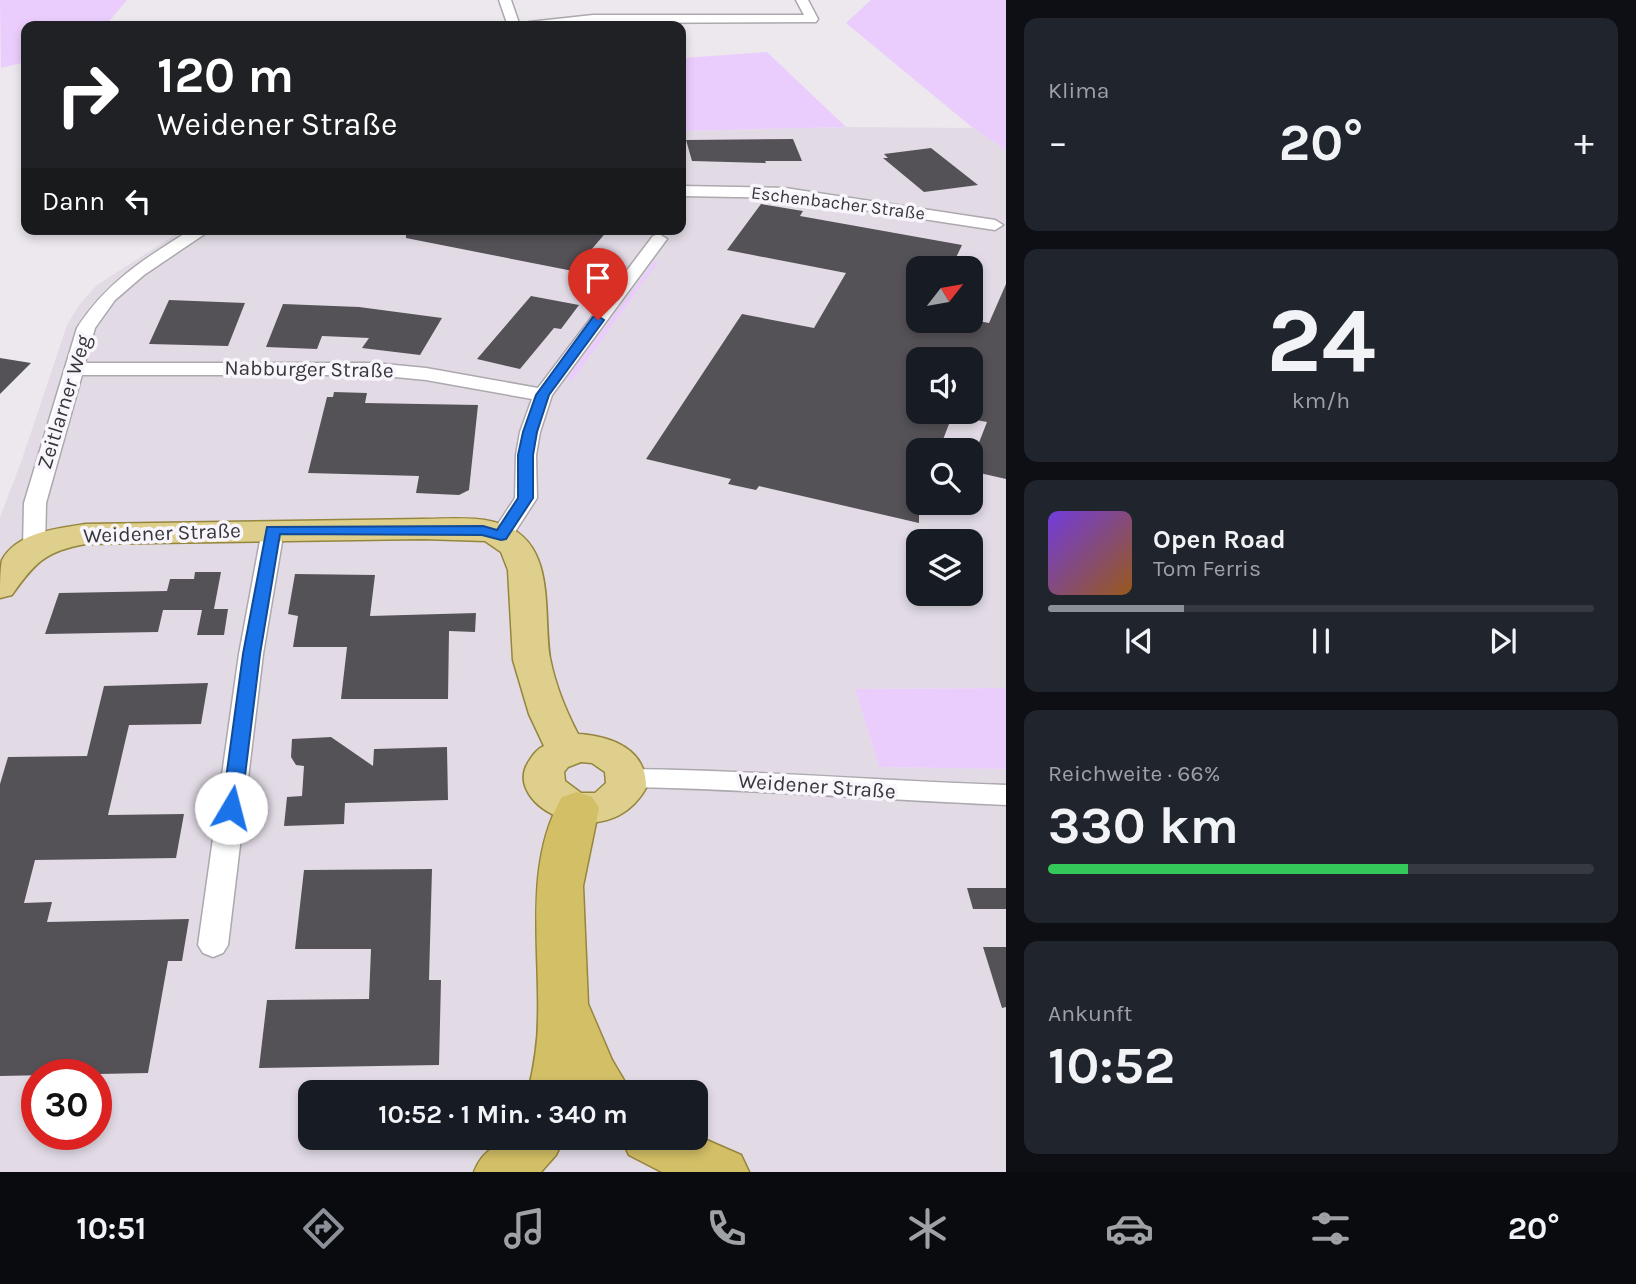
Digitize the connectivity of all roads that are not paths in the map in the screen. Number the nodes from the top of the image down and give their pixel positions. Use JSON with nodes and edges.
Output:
{"nodes":[{"id":1,"x":505,"y":0,"type":"edge"},
{"id":2,"x":802,"y":0,"type":"edge"},
{"id":3,"x":512,"y":21,"type":"edge"},
{"id":4,"x":565,"y":21,"type":"edge"},
{"id":5,"x":686,"y":191,"type":"edge"},
{"id":6,"x":995,"y":225,"type":"dead end"},
{"id":7,"x":195,"y":235,"type":"edge"},
{"id":8,"x":659,"y":239,"type":"dead end"},
{"id":9,"x":73,"y":369,"type":"junction"},
{"id":10,"x":543,"y":395,"type":"junction"},
{"id":11,"x":273,"y":530,"type":"junction"},
{"id":12,"x":501,"y":536,"type":"junction"},
{"id":13,"x":34,"y":548,"type":"junction"},
{"id":14,"x":0,"y":587,"type":"edge"},
{"id":15,"x":566,"y":750,"type":"junction"},
{"id":16,"x":628,"y":778,"type":"junction"},
{"id":17,"x":1006,"y":796,"type":"edge"},
{"id":18,"x":577,"y":808,"type":"junction"},
{"id":19,"x":214,"y":945,"type":"dead end"},
{"id":20,"x":564,"y":1004,"type":"junction"},
{"id":21,"x":555,"y":1080,"type":"edge"},
{"id":22,"x":597,"y":1080,"type":"edge"},
{"id":23,"x":527,"y":1150,"type":"edge"},
{"id":24,"x":671,"y":1150,"type":"edge"},
{"id":25,"x":501,"y":1172,"type":"edge"},
{"id":26,"x":722,"y":1172,"type":"edge"}],
"edges":[{"from":1,"to":3,"type":"street"},
{"from":2,"to":4,"type":"street"},
{"from":5,"to":6,"type":"street","name":"Eschenbacher Straße"},
{"from":7,"to":9,"type":"street","name":"Zeitlarner Weg"},
{"from":8,"to":10,"type":"street"},
{"from":9,"to":10,"type":"street","name":"Nabburger Straße"},
{"from":9,"to":13,"type":"street","name":"Zeitlarner Weg"},
{"from":10,"to":12,"type":"street"},
{"from":11,"to":12,"type":"main road","name":"Weidener Straße"},
{"from":11,"to":13,"type":"main road","name":"Weidener Straße"},
{"from":11,"to":19,"type":"street"},
{"from":12,"to":15,"type":"main road"},
{"from":13,"to":14,"type":"main road"},
{"from":15,"to":16,"type":"main road"},
{"from":15,"to":18,"type":"main road"},
{"from":16,"to":17,"type":"street","name":"Weidener Straße"},
{"from":16,"to":18,"type":"main road"},
{"from":18,"to":20,"type":"highway"},
{"from":20,"to":21,"type":"highway"},
{"from":20,"to":22,"type":"highway"},
{"from":23,"to":25,"type":"highway"},
{"from":24,"to":26,"type":"highway"}]}
